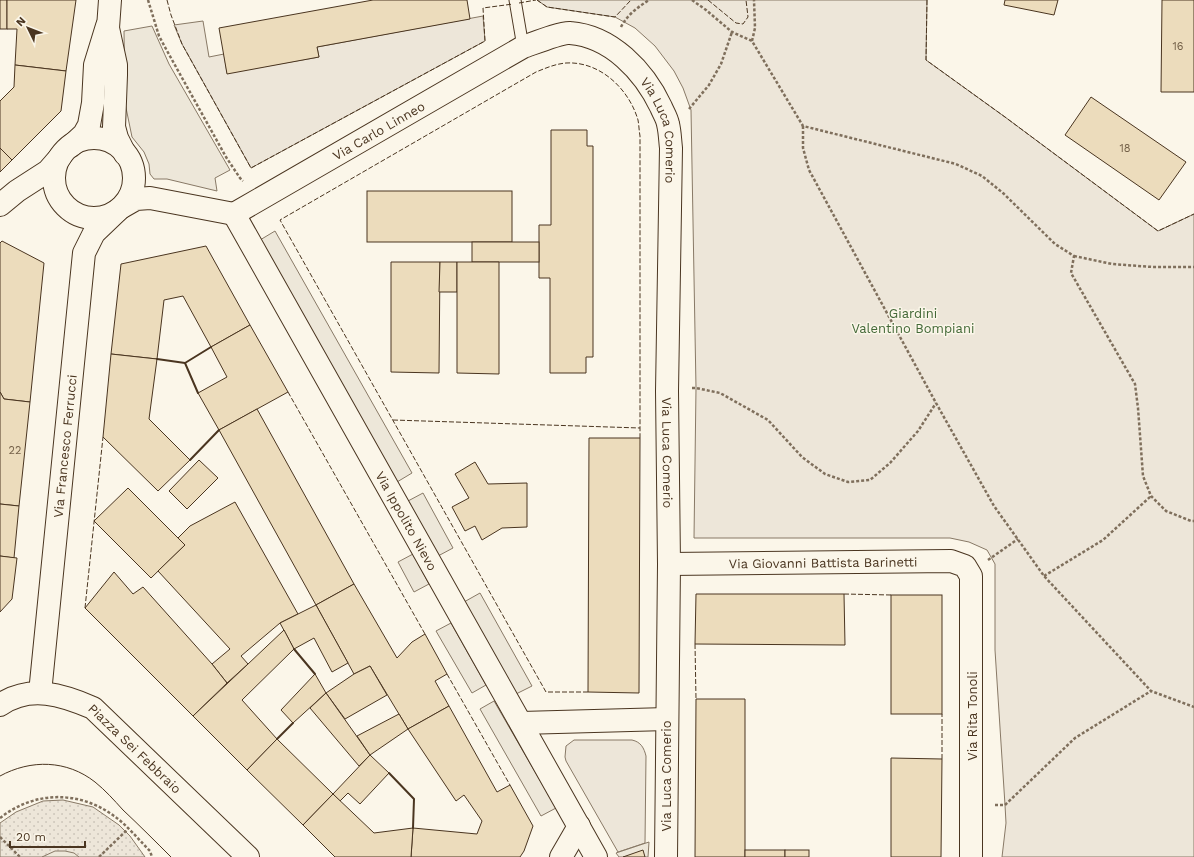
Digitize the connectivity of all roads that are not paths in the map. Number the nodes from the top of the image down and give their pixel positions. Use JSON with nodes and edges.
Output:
{"nodes":[{"id":1,"x":110,"y":0,"type":"edge"},
{"id":2,"x":515,"y":0,"type":"edge"},
{"id":3,"x":108,"y":23,"type":"junction"},
{"id":4,"x":523,"y":47,"type":"junction"},
{"id":5,"x":628,"y":60,"type":"joint"},
{"id":6,"x":66,"y":151,"type":"junction"},
{"id":7,"x":125,"y":154,"type":"junction"},
{"id":8,"x":0,"y":205,"type":"edge"},
{"id":9,"x":119,"y":209,"type":"junction"},
{"id":10,"x":234,"y":214,"type":"junction"},
{"id":11,"x":669,"y":564,"type":"junction"},
{"id":12,"x":979,"y":569,"type":"joint"},
{"id":13,"x":40,"y":693,"type":"junction"},
{"id":14,"x":0,"y":705,"type":"edge"},
{"id":15,"x":667,"y":719,"type":"junction"},
{"id":16,"x":521,"y":723,"type":"junction"},
{"id":17,"x":579,"y":826,"type":"junction"},
{"id":18,"x":248,"y":857,"type":"edge"},
{"id":19,"x":561,"y":857,"type":"edge"},
{"id":20,"x":596,"y":857,"type":"edge"},
{"id":21,"x":666,"y":857,"type":"edge"},
{"id":22,"x":972,"y":857,"type":"edge"}],
"edges":[{"from":1,"to":3,"type":"street","name":"Via Francesco Ferrucci"},
{"from":2,"to":4,"type":"lane"},
{"from":3,"to":6,"type":"street","name":"Via Francesco Ferrucci"},
{"from":3,"to":7,"type":"street","name":"Via Francesco Ferrucci"},
{"from":4,"to":5,"type":"street","name":"Via Carlo Linneo"},
{"from":4,"to":10,"type":"street","name":"Via Carlo Linneo"},
{"from":5,"to":11,"type":"street","name":"Via Luca Comerio"},
{"from":6,"to":7,"type":"street","name":"Via Francesco Ferrucci"},
{"from":6,"to":8,"type":"street"},
{"from":6,"to":9,"type":"street","name":"Via Francesco Ferrucci"},
{"from":7,"to":9,"type":"street","name":"Via Francesco Ferrucci"},
{"from":9,"to":10,"type":"street","name":"Via Francesco Ferrucci"},
{"from":9,"to":13,"type":"street","name":"Via Francesco Ferrucci"},
{"from":10,"to":16,"type":"street","name":"Via Ippolito Nievo"},
{"from":11,"to":12,"type":"street","name":"Via Giovanni Battista Barinetti"},
{"from":11,"to":15,"type":"street","name":"Via Luca Comerio"},
{"from":12,"to":22,"type":"street","name":"Via Rita Tonoli"},
{"from":13,"to":14,"type":"street","name":"Piazza Sei Febbraio"},
{"from":13,"to":18,"type":"street","name":"Piazza Sei Febbraio"},
{"from":15,"to":16,"type":"street"},
{"from":15,"to":21,"type":"street","name":"Via Luca Comerio"},
{"from":16,"to":17,"type":"street","name":"Via Ippolito Nievo"},
{"from":17,"to":19,"type":"street"},
{"from":17,"to":20,"type":"street","name":"Via Ippolito Nievo"}]}
